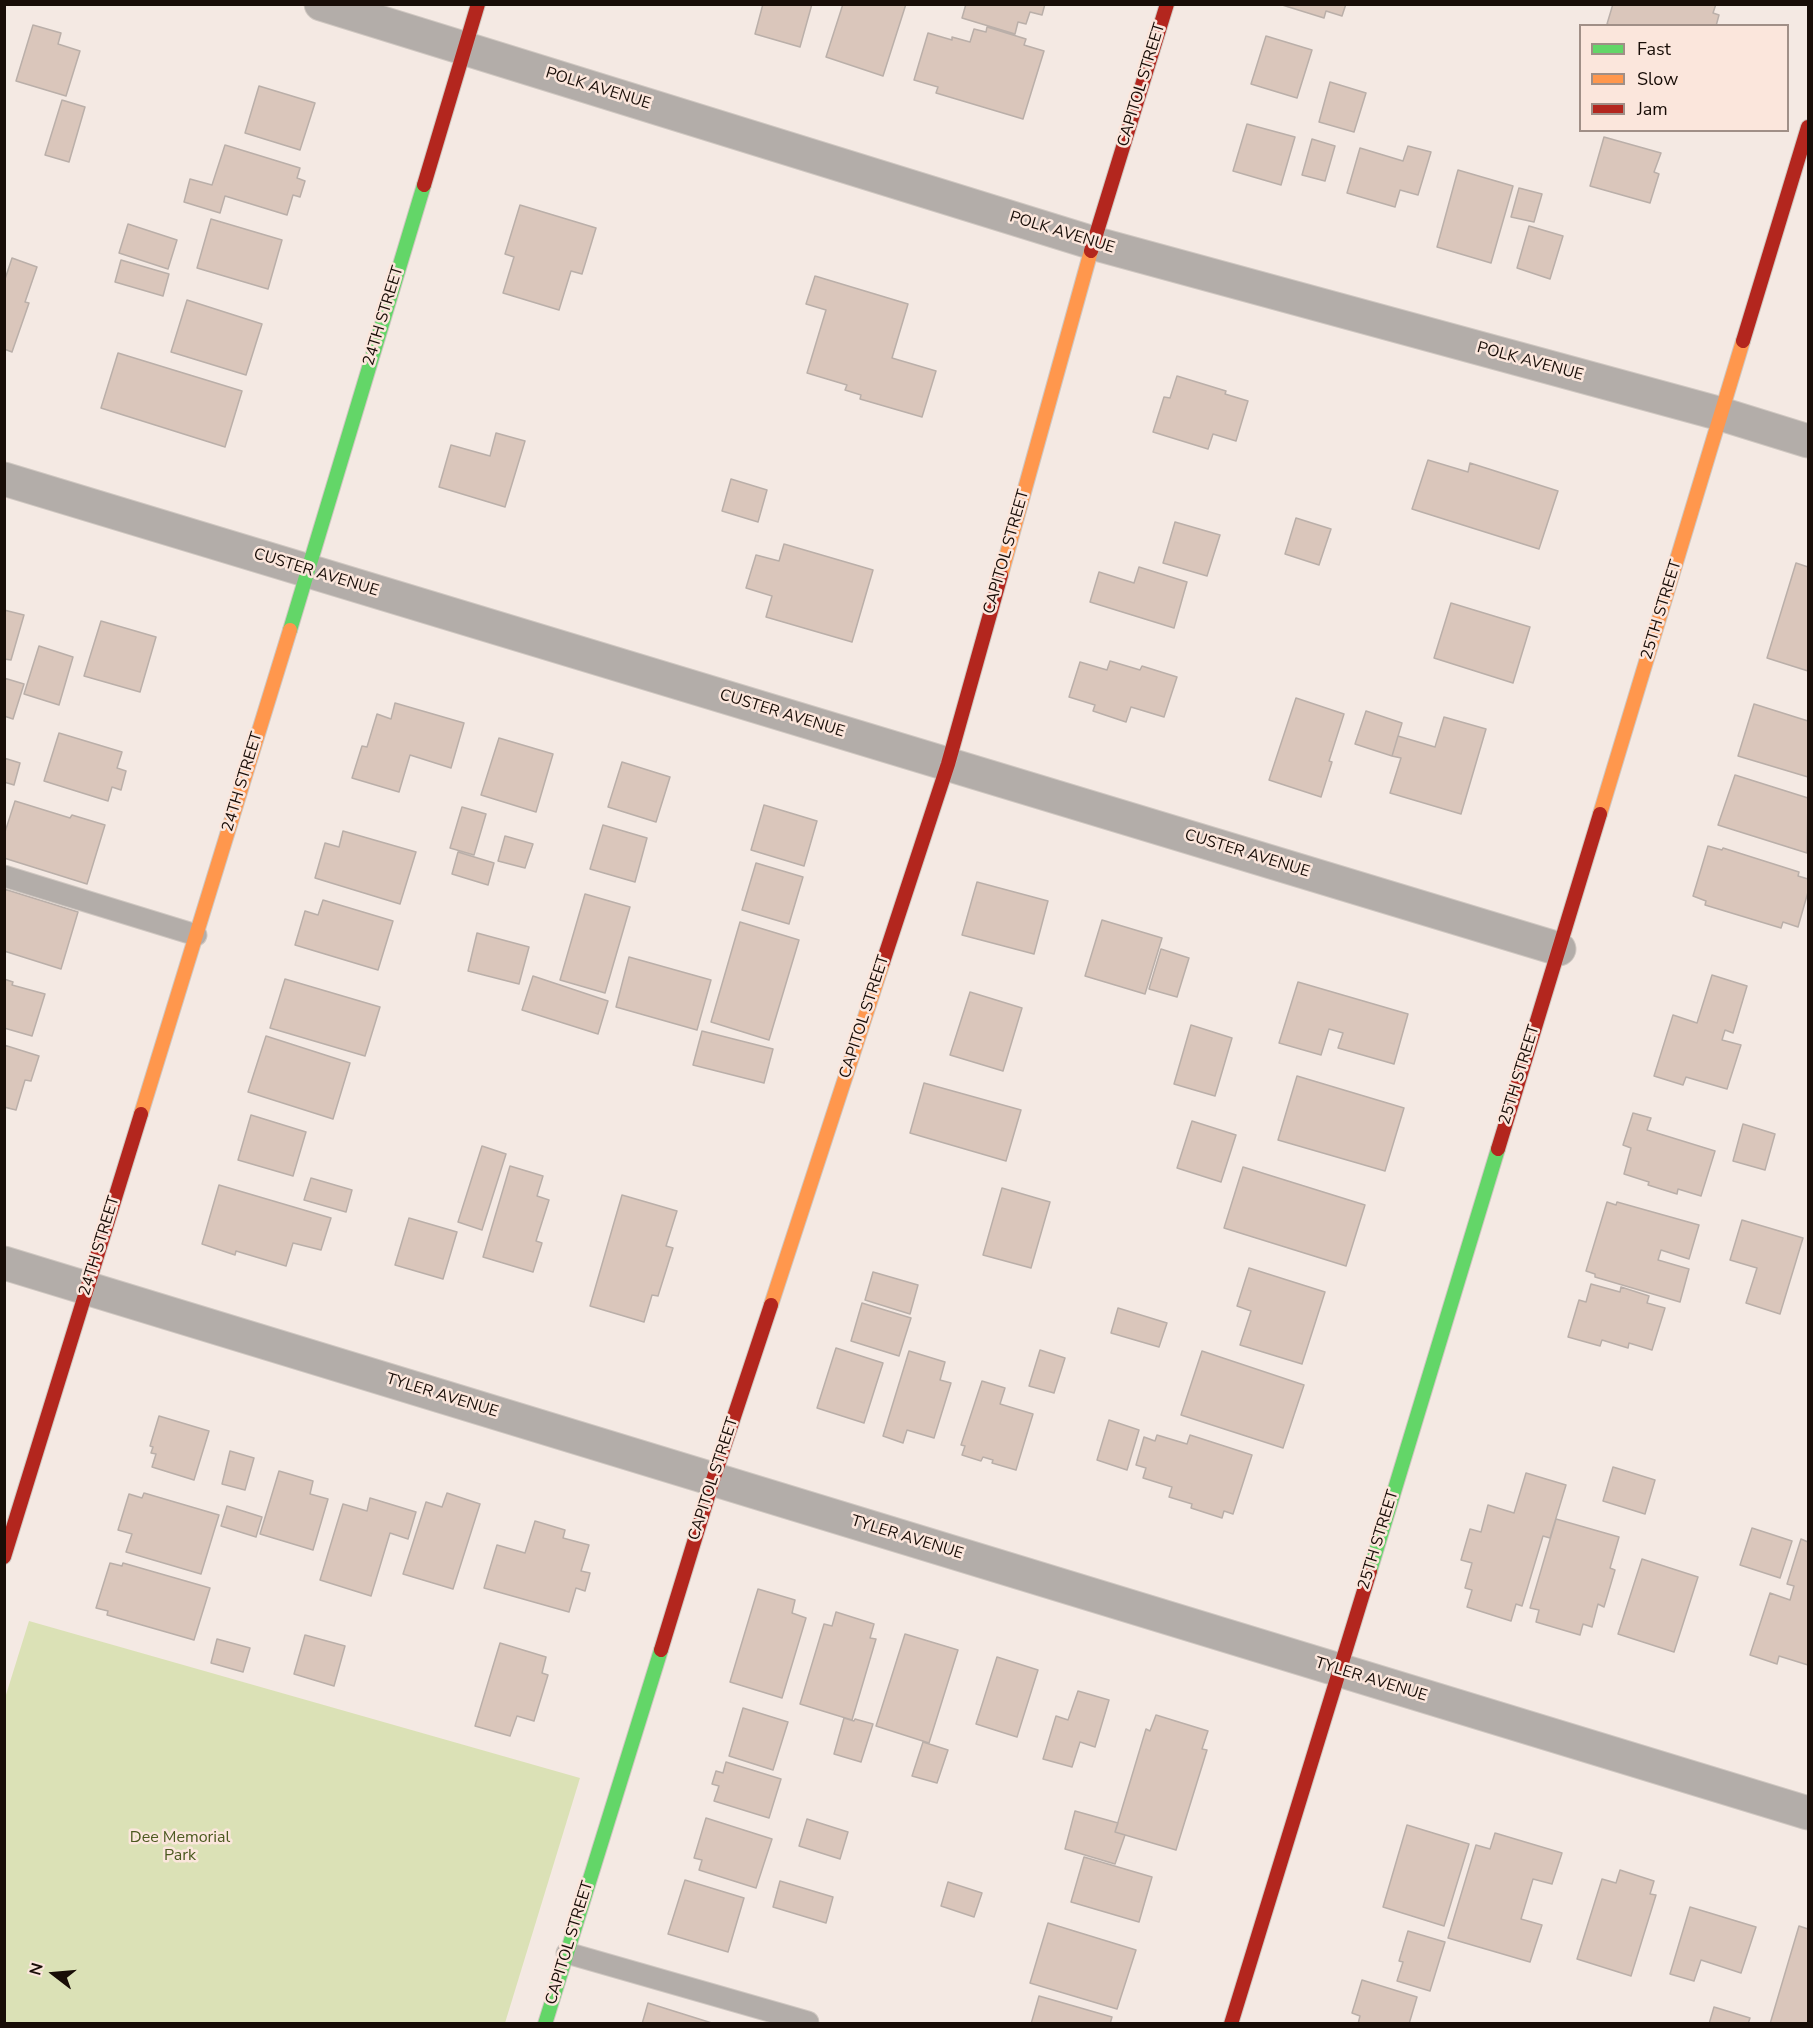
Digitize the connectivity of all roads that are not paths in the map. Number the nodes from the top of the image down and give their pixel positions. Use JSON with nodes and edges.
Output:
{"nodes":[{"id":1,"x":321,"y":4,"type":"edge"},
{"id":2,"x":478,"y":4,"type":"edge"},
{"id":3,"x":1167,"y":4,"type":"edge"},
{"id":4,"x":465,"y":48,"type":"junction"},
{"id":5,"x":1809,"y":127,"type":"edge"},
{"id":6,"x":1093,"y":243,"type":"junction"},
{"id":7,"x":1721,"y":414,"type":"junction"},
{"id":8,"x":1809,"y":441,"type":"edge"},
{"id":9,"x":4,"y":479,"type":"edge"},
{"id":10,"x":308,"y":571,"type":"junction"},
{"id":11,"x":948,"y":764,"type":"junction"},
{"id":12,"x":4,"y":876,"type":"edge"},
{"id":13,"x":196,"y":935,"type":"junction"},
{"id":14,"x":1559,"y":949,"type":"junction"},
{"id":15,"x":4,"y":1263,"type":"edge"},
{"id":16,"x":88,"y":1288,"type":"junction"},
{"id":17,"x":713,"y":1480,"type":"junction"},
{"id":18,"x":4,"y":1557,"type":"edge"},
{"id":19,"x":1340,"y":1670,"type":"junction"},
{"id":20,"x":1809,"y":1813,"type":"edge"},
{"id":21,"x":567,"y":1953,"type":"junction"},
{"id":22,"x":545,"y":2024,"type":"edge"},
{"id":23,"x":808,"y":2024,"type":"edge"},
{"id":24,"x":1231,"y":2024,"type":"edge"}],
"edges":[{"from":1,"to":4,"type":"street","name":"POLK AVENUE"},
{"from":2,"to":4,"type":"street","name":"24TH STREET"},
{"from":3,"to":6,"type":"street","name":"CAPITOL STREET"},
{"from":4,"to":6,"type":"street","name":"POLK AVENUE"},
{"from":4,"to":10,"type":"street","name":"24TH STREET"},
{"from":5,"to":7,"type":"street","name":"25TH STREET"},
{"from":6,"to":7,"type":"street","name":"POLK AVENUE"},
{"from":6,"to":11,"type":"street","name":"CAPITOL STREET"},
{"from":7,"to":8,"type":"street","name":"POLK AVENUE"},
{"from":7,"to":14,"type":"street","name":"25TH STREET"},
{"from":9,"to":10,"type":"street","name":"CUSTER AVENUE"},
{"from":10,"to":11,"type":"street","name":"CUSTER AVENUE"},
{"from":10,"to":13,"type":"street","name":"24TH STREET"},
{"from":11,"to":14,"type":"street","name":"CUSTER AVENUE"},
{"from":11,"to":17,"type":"street","name":"CAPITOL STREET"},
{"from":12,"to":13,"type":"lane"},
{"from":13,"to":16,"type":"street","name":"24TH STREET"},
{"from":14,"to":19,"type":"street","name":"25TH STREET"},
{"from":15,"to":16,"type":"street","name":"TYLER AVENUE"},
{"from":16,"to":17,"type":"street","name":"TYLER AVENUE"},
{"from":16,"to":18,"type":"street","name":"24TH STREET"},
{"from":17,"to":19,"type":"street","name":"TYLER AVENUE"},
{"from":17,"to":21,"type":"street","name":"CAPITOL STREET"},
{"from":19,"to":20,"type":"street","name":"TYLER AVENUE"},
{"from":19,"to":24,"type":"street","name":"25TH STREET"},
{"from":21,"to":22,"type":"street","name":"CAPITOL STREET"},
{"from":21,"to":23,"type":"lane"}]}
